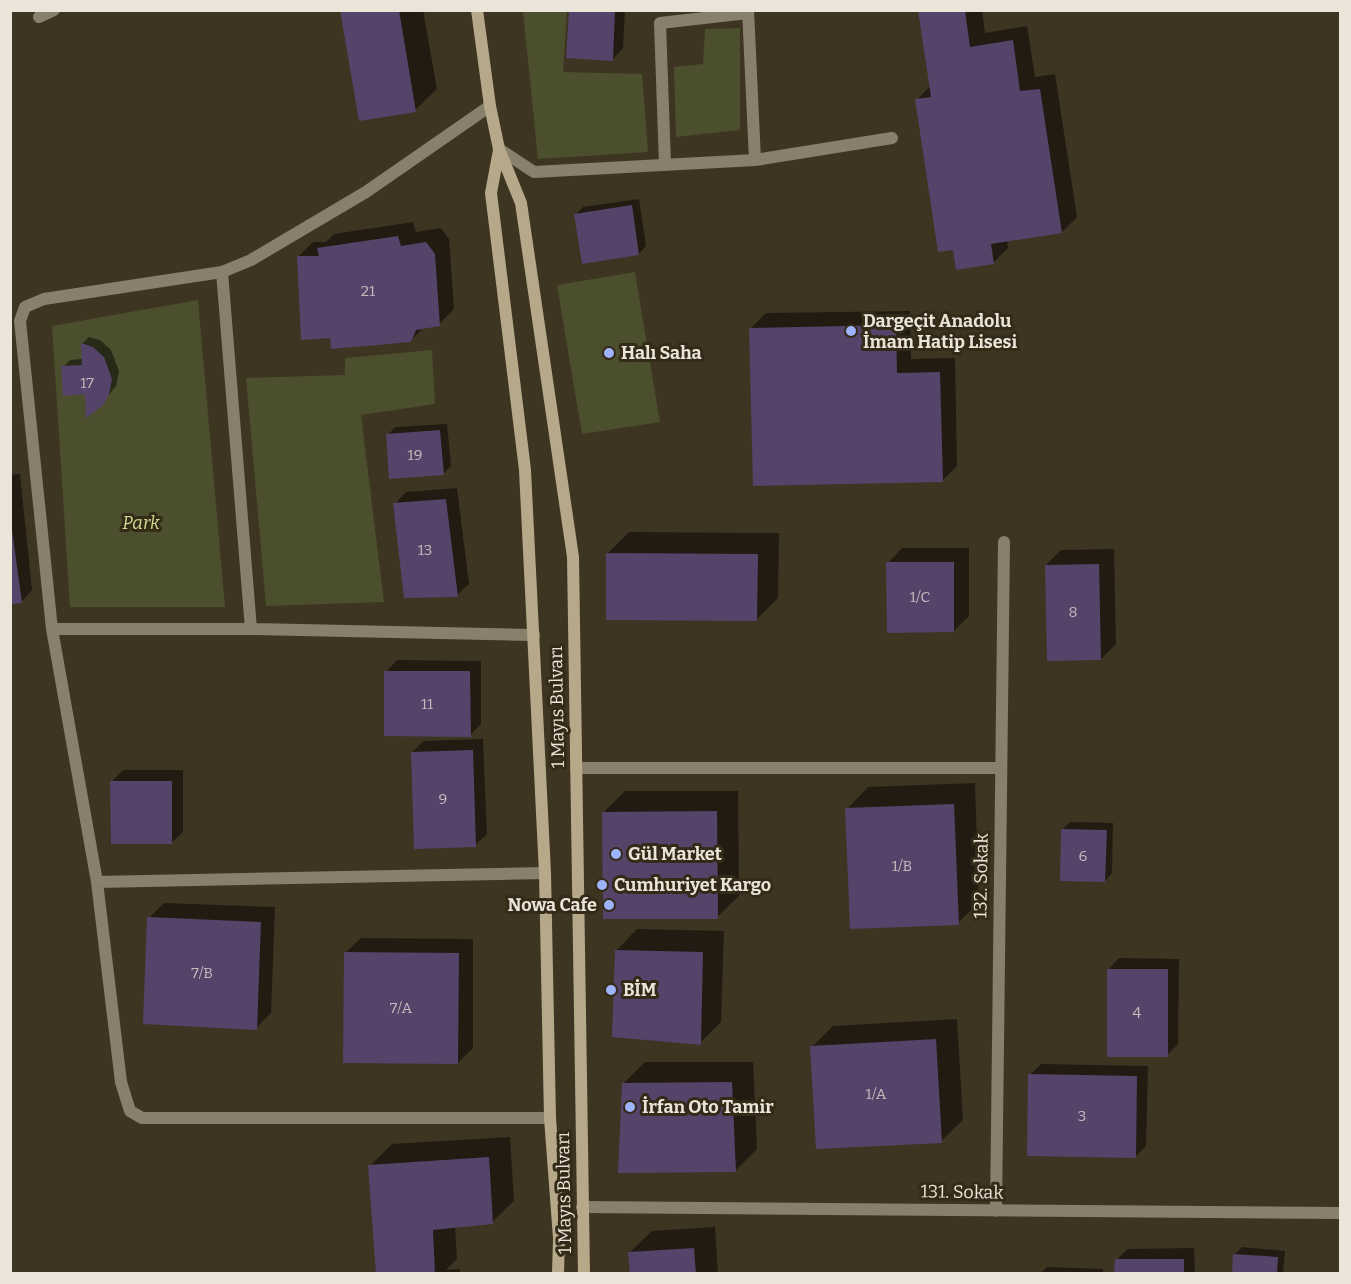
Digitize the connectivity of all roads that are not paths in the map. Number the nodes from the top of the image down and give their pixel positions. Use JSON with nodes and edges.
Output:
{"nodes":[{"id":1,"x":54,"y":10,"type":"edge"},
{"id":2,"x":477,"y":10,"type":"edge"},
{"id":3,"x":748,"y":12,"type":"edge"},
{"id":4,"x":39,"y":17,"type":"dead end"},
{"id":5,"x":490,"y":106,"type":"junction"},
{"id":6,"x":892,"y":138,"type":"dead end"},
{"id":7,"x":499,"y":148,"type":"junction"},
{"id":8,"x":755,"y":160,"type":"junction"},
{"id":9,"x":664,"y":164,"type":"junction"},
{"id":10,"x":222,"y":272,"type":"junction"},
{"id":11,"x":1004,"y":542,"type":"dead end"},
{"id":12,"x":52,"y":629,"type":"junction"},
{"id":13,"x":251,"y":629,"type":"junction"},
{"id":14,"x":534,"y":635,"type":"junction"},
{"id":15,"x":576,"y":768,"type":"junction"},
{"id":16,"x":1000,"y":768,"type":"junction"},
{"id":17,"x":545,"y":873,"type":"junction"},
{"id":18,"x":97,"y":882,"type":"junction"},
{"id":19,"x":550,"y":1118,"type":"junction"},
{"id":20,"x":582,"y":1207,"type":"junction"},
{"id":21,"x":996,"y":1211,"type":"junction"},
{"id":22,"x":1341,"y":1214,"type":"edge"},
{"id":23,"x":558,"y":1274,"type":"edge"},
{"id":24,"x":584,"y":1274,"type":"edge"}],
"edges":[{"from":1,"to":4,"type":"street"},
{"from":2,"to":5,"type":"main road","name":"1 Mayıs Bulvarı"},
{"from":3,"to":8,"type":"street"},
{"from":3,"to":9,"type":"street"},
{"from":5,"to":7,"type":"main road","name":"1 Mayıs Bulvarı"},
{"from":5,"to":10,"type":"street"},
{"from":6,"to":8,"type":"street"},
{"from":7,"to":9,"type":"street"},
{"from":7,"to":14,"type":"main road","name":"1 Mayıs Bulvarı"},
{"from":7,"to":15,"type":"main road","name":"1 Mayıs Bulvarı"},
{"from":8,"to":9,"type":"street"},
{"from":10,"to":12,"type":"street"},
{"from":10,"to":13,"type":"street"},
{"from":11,"to":16,"type":"street","name":"132. Sokak"},
{"from":12,"to":13,"type":"street"},
{"from":12,"to":18,"type":"street"},
{"from":13,"to":14,"type":"street"},
{"from":14,"to":17,"type":"main road","name":"1 Mayıs Bulvarı"},
{"from":15,"to":16,"type":"street"},
{"from":15,"to":20,"type":"main road","name":"1 Mayıs Bulvarı"},
{"from":16,"to":21,"type":"street","name":"132. Sokak"},
{"from":17,"to":18,"type":"street"},
{"from":17,"to":19,"type":"main road","name":"1 Mayıs Bulvarı"},
{"from":18,"to":19,"type":"street"},
{"from":19,"to":23,"type":"main road","name":"1 Mayıs Bulvarı"},
{"from":20,"to":21,"type":"street","name":"131. Sokak"},
{"from":20,"to":24,"type":"main road","name":"1 Mayıs Bulvarı"},
{"from":21,"to":22,"type":"street","name":"131. Sokak"}]}
